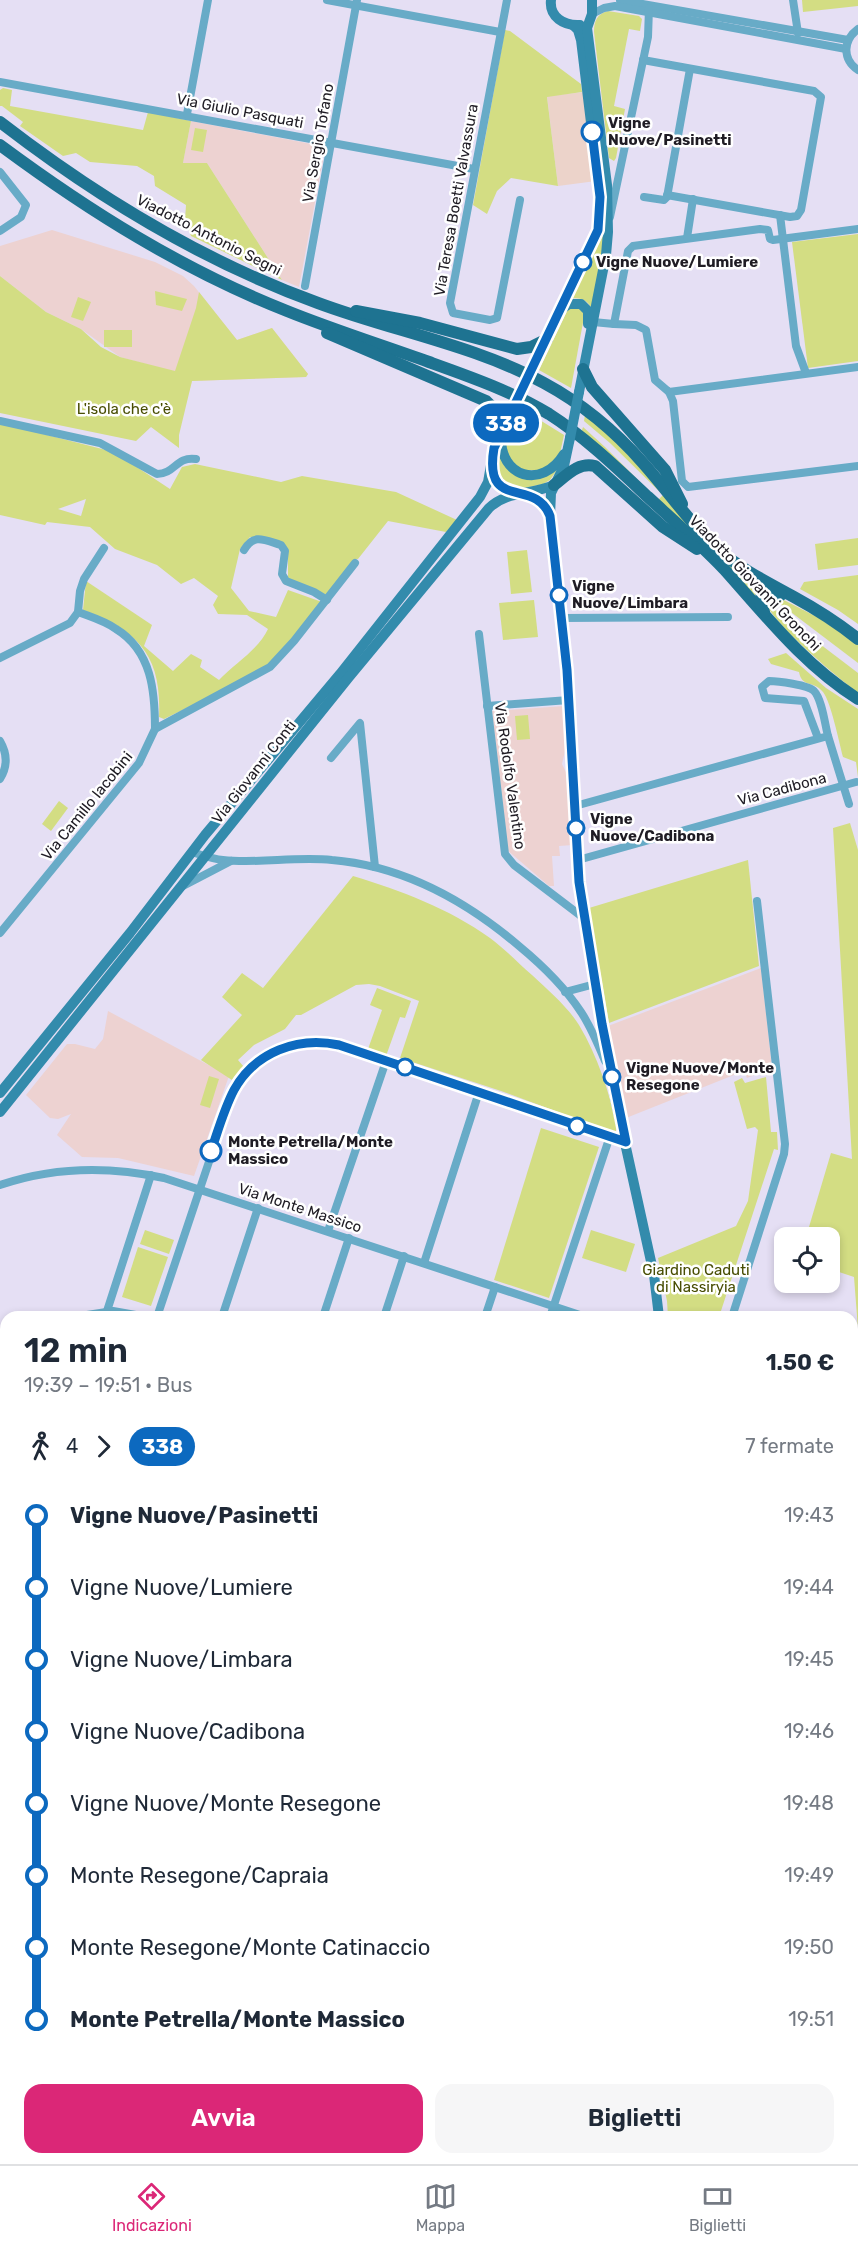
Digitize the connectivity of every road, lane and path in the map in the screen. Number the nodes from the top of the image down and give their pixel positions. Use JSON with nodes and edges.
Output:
{"nodes":[{"id":1,"x":208,"y":0,"type":"edge"},
{"id":2,"x":327,"y":0,"type":"edge"},
{"id":3,"x":507,"y":0,"type":"edge"},
{"id":4,"x":592,"y":0,"type":"edge"},
{"id":5,"x":620,"y":0,"type":"edge"},
{"id":6,"x":793,"y":0,"type":"edge"},
{"id":7,"x":550,"y":1,"type":"edge"},
{"id":8,"x":357,"y":3,"type":"edge"},
{"id":9,"x":649,"y":9,"type":"junction"},
{"id":10,"x":662,"y":14,"type":"junction"},
{"id":11,"x":591,"y":16,"type":"junction"},
{"id":12,"x":573,"y":25,"type":"junction"},
{"id":13,"x":858,"y":28,"type":"edge"},
{"id":14,"x":649,"y":30,"type":"junction"},
{"id":15,"x":500,"y":32,"type":"junction"},
{"id":16,"x":798,"y":33,"type":"junction"},
{"id":17,"x":848,"y":40,"type":"junction"},
{"id":18,"x":846,"y":49,"type":"junction"},
{"id":19,"x":643,"y":60,"type":"junction"},
{"id":20,"x":690,"y":69,"type":"junction"},
{"id":21,"x":858,"y":70,"type":"edge"},
{"id":22,"x":0,"y":81,"type":"edge"},
{"id":23,"x":187,"y":114,"type":"junction"},
{"id":24,"x":0,"y":122,"type":"edge"},
{"id":25,"x":332,"y":142,"type":"junction"},
{"id":26,"x":0,"y":145,"type":"edge"},
{"id":27,"x":474,"y":169,"type":"junction"},
{"id":28,"x":0,"y":172,"type":"edge"},
{"id":29,"x":667,"y":195,"type":"junction"},
{"id":30,"x":644,"y":197,"type":"dead end"},
{"id":31,"x":693,"y":199,"type":"junction"},
{"id":32,"x":520,"y":200,"type":"dead end"},
{"id":33,"x":780,"y":215,"type":"junction"},
{"id":34,"x":608,"y":225,"type":"junction"},
{"id":35,"x":858,"y":229,"type":"edge"},
{"id":36,"x":0,"y":231,"type":"edge"},
{"id":37,"x":687,"y":238,"type":"junction"},
{"id":38,"x":783,"y":239,"type":"junction"},
{"id":39,"x":304,"y":286,"type":"dead end"},
{"id":40,"x":319,"y":304,"type":"junction"},
{"id":41,"x":559,"y":311,"type":"junction"},
{"id":42,"x":289,"y":312,"type":"junction"},
{"id":43,"x":593,"y":322,"type":"junction"},
{"id":44,"x":614,"y":324,"type":"junction"},
{"id":45,"x":547,"y":339,"type":"junction"},
{"id":46,"x":586,"y":350,"type":"junction"},
{"id":47,"x":858,"y":367,"type":"edge"},
{"id":48,"x":583,"y":369,"type":"junction"},
{"id":49,"x":806,"y":373,"type":"junction"},
{"id":50,"x":557,"y":391,"type":"joint"},
{"id":51,"x":669,"y":392,"type":"junction"},
{"id":52,"x":0,"y":421,"type":"edge"},
{"id":53,"x":502,"y":432,"type":"junction"},
{"id":54,"x":494,"y":448,"type":"junction"},
{"id":55,"x":567,"y":449,"type":"junction"},
{"id":56,"x":196,"y":459,"type":"dead end"},
{"id":57,"x":491,"y":463,"type":"junction"},
{"id":58,"x":858,"y":466,"type":"edge"},
{"id":59,"x":554,"y":485,"type":"junction"},
{"id":60,"x":524,"y":494,"type":"junction"},
{"id":61,"x":550,"y":516,"type":"junction"},
{"id":62,"x":689,"y":519,"type":"junction"},
{"id":63,"x":104,"y":548,"type":"dead end"},
{"id":64,"x":244,"y":550,"type":"dead end"},
{"id":65,"x":713,"y":558,"type":"junction"},
{"id":66,"x":354,"y":563,"type":"dead end"},
{"id":67,"x":327,"y":600,"type":"junction"},
{"id":68,"x":810,"y":606,"type":"junction"},
{"id":69,"x":78,"y":612,"type":"junction"},
{"id":70,"x":728,"y":617,"type":"dead end"},
{"id":71,"x":562,"y":618,"type":"junction"},
{"id":72,"x":479,"y":634,"type":"dead end"},
{"id":73,"x":781,"y":634,"type":"junction"},
{"id":74,"x":858,"y":639,"type":"edge"},
{"id":75,"x":0,"y":658,"type":"edge"},
{"id":76,"x":858,"y":699,"type":"edge"},
{"id":77,"x":569,"y":700,"type":"junction"},
{"id":78,"x":487,"y":706,"type":"junction"},
{"id":79,"x":155,"y":729,"type":"junction"},
{"id":80,"x":828,"y":736,"type":"junction"},
{"id":81,"x":818,"y":738,"type":"junction"},
{"id":82,"x":0,"y":741,"type":"edge"},
{"id":83,"x":331,"y":758,"type":"dead end"},
{"id":84,"x":0,"y":779,"type":"edge"},
{"id":85,"x":856,"y":782,"type":"dead end"},
{"id":86,"x":843,"y":786,"type":"junction"},
{"id":87,"x":849,"y":804,"type":"dead end"},
{"id":88,"x":575,"y":806,"type":"junction"},
{"id":89,"x":192,"y":852,"type":"junction"},
{"id":90,"x":205,"y":856,"type":"junction"},
{"id":91,"x":578,"y":860,"type":"junction"},
{"id":92,"x":233,"y":861,"type":"junction"},
{"id":93,"x":375,"y":867,"type":"junction"},
{"id":94,"x":180,"y":888,"type":"junction"},
{"id":95,"x":757,"y":901,"type":"dead end"},
{"id":96,"x":585,"y":919,"type":"junction"},
{"id":97,"x":0,"y":933,"type":"edge"},
{"id":98,"x":595,"y":984,"type":"junction"},
{"id":99,"x":565,"y":992,"type":"junction"},
{"id":100,"x":386,"y":1061,"type":"junction"},
{"id":101,"x":612,"y":1078,"type":"junction"},
{"id":102,"x":479,"y":1092,"type":"junction"},
{"id":103,"x":0,"y":1093,"type":"edge"},
{"id":104,"x":0,"y":1112,"type":"edge"},
{"id":105,"x":610,"y":1137,"type":"junction"},
{"id":106,"x":626,"y":1142,"type":"junction"},
{"id":107,"x":151,"y":1175,"type":"junction"},
{"id":108,"x":0,"y":1185,"type":"edge"},
{"id":109,"x":199,"y":1188,"type":"junction"},
{"id":110,"x":258,"y":1208,"type":"junction"},
{"id":111,"x":328,"y":1231,"type":"junction"},
{"id":112,"x":349,"y":1238,"type":"junction"},
{"id":113,"x":404,"y":1256,"type":"junction"},
{"id":114,"x":424,"y":1263,"type":"junction"},
{"id":115,"x":495,"y":1287,"type":"junction"},
{"id":116,"x":554,"y":1306,"type":"junction"},
{"id":117,"x":107,"y":1311,"type":"joint"},
{"id":118,"x":123,"y":1311,"type":"edge"},
{"id":119,"x":159,"y":1311,"type":"edge"},
{"id":120,"x":224,"y":1311,"type":"edge"},
{"id":121,"x":324,"y":1311,"type":"edge"},
{"id":122,"x":386,"y":1311,"type":"edge"},
{"id":123,"x":487,"y":1311,"type":"edge"},
{"id":124,"x":552,"y":1311,"type":"edge"},
{"id":125,"x":569,"y":1311,"type":"edge"},
{"id":126,"x":658,"y":1311,"type":"edge"},
{"id":127,"x":734,"y":1311,"type":"edge"}],
"edges":[{"from":1,"to":23,"type":"street"},
{"from":2,"to":8,"type":"street"},
{"from":3,"to":15,"type":"street","name":"Via Teresa Boetti Valvassura"},
{"from":4,"to":11,"type":"main road"},
{"from":5,"to":9,"type":"street"},
{"from":6,"to":16,"type":"street"},
{"from":7,"to":12,"type":"main road"},
{"from":8,"to":15,"type":"street"},
{"from":8,"to":25,"type":"street","name":"Via Sergio Tofano"},
{"from":9,"to":10,"type":"street"},
{"from":9,"to":11,"type":"street"},
{"from":9,"to":14,"type":"street"},
{"from":9,"to":16,"type":"street"},
{"from":10,"to":14,"type":"street"},
{"from":10,"to":18,"type":"street"},
{"from":11,"to":12,"type":"main road"},
{"from":11,"to":34,"type":"main road"},
{"from":12,"to":41,"type":"main road","name":"Via Giovanni Conti"},
{"from":13,"to":17,"type":"street"},
{"from":14,"to":19,"type":"street"},
{"from":15,"to":27,"type":"street","name":"Via Teresa Boetti Valvassura"},
{"from":16,"to":17,"type":"street"},
{"from":17,"to":18,"type":"street"},
{"from":18,"to":21,"type":"street"},
{"from":19,"to":20,"type":"street"},
{"from":19,"to":34,"type":"street"},
{"from":20,"to":29,"type":"street"},
{"from":20,"to":33,"type":"street"},
{"from":22,"to":23,"type":"street","name":"Via Giulio Pasquati"},
{"from":23,"to":25,"type":"street","name":"Via Giulio Pasquati"},
{"from":24,"to":40,"type":"main road","name":"Viadotto Antonio Segni"},
{"from":25,"to":27,"type":"street","name":"Via Giulio Pasquati"},
{"from":25,"to":39,"type":"street","name":"Via Sergio Tofano"},
{"from":26,"to":42,"type":"main road"},
{"from":27,"to":32,"type":"street","name":"Via Teresa Boetti Valvassura"},
{"from":28,"to":36,"type":"street"},
{"from":29,"to":30,"type":"street"},
{"from":29,"to":31,"type":"street"},
{"from":31,"to":33,"type":"street"},
{"from":31,"to":37,"type":"street"},
{"from":33,"to":38,"type":"street"},
{"from":34,"to":43,"type":"main road"},
{"from":35,"to":38,"type":"street"},
{"from":37,"to":38,"type":"street"},
{"from":37,"to":44,"type":"street"},
{"from":38,"to":49,"type":"street"},
{"from":40,"to":45,"type":"main road"},
{"from":40,"to":50,"type":"main road","name":"Viadotto Antonio Segni"},
{"from":41,"to":45,"type":"main road","name":"Via Giovanni Conti"},
{"from":41,"to":46,"type":"main road"},
{"from":42,"to":54,"type":"main road"},
{"from":42,"to":65,"type":"main road","name":"Viadotto Giovanni Gronchi"},
{"from":43,"to":44,"type":"street"},
{"from":43,"to":46,"type":"main road"},
{"from":44,"to":51,"type":"street"},
{"from":45,"to":53,"type":"main road","name":"Via Giovanni Conti","bridge":true},
{"from":46,"to":48,"type":"main road"},
{"from":47,"to":49,"type":"street"},
{"from":48,"to":55,"type":"main road","bridge":true},
{"from":48,"to":62,"type":"main road"},
{"from":49,"to":51,"type":"street"},
{"from":50,"to":62,"type":"main road","name":"Viadotto Giovanni Gronchi"},
{"from":51,"to":58,"type":"street"},
{"from":52,"to":56,"type":"street"},
{"from":53,"to":54,"type":"main road","name":"Via Giovanni Conti"},
{"from":53,"to":55,"type":"main road"},
{"from":54,"to":57,"type":"main road","name":"Via Giovanni Conti"},
{"from":55,"to":59,"type":"main road"},
{"from":57,"to":60,"type":"main road"},
{"from":57,"to":89,"type":"main road","name":"Via Giovanni Conti"},
{"from":59,"to":60,"type":"main road","name":"Via Giovanni Conti"},
{"from":59,"to":61,"type":"main road"},
{"from":59,"to":65,"type":"main road"},
{"from":60,"to":61,"type":"main road"},
{"from":60,"to":90,"type":"main road","name":"Via Giovanni Conti"},
{"from":61,"to":71,"type":"main road"},
{"from":62,"to":68,"type":"main road","name":"Viadotto Giovanni Gronchi"},
{"from":63,"to":69,"type":"street"},
{"from":64,"to":67,"type":"street"},
{"from":65,"to":73,"type":"main road","name":"Viadotto Giovanni Gronchi"},
{"from":66,"to":67,"type":"street"},
{"from":67,"to":79,"type":"street"},
{"from":68,"to":73,"type":"main road"},
{"from":68,"to":74,"type":"main road","name":"Viadotto Giovanni Gronchi"},
{"from":69,"to":75,"type":"street"},
{"from":69,"to":79,"type":"street"},
{"from":70,"to":71,"type":"street"},
{"from":71,"to":77,"type":"main road"},
{"from":72,"to":78,"type":"street","name":"Via Rodolfo Valentino"},
{"from":73,"to":76,"type":"main road","name":"Viadotto Giovanni Gronchi"},
{"from":77,"to":78,"type":"street"},
{"from":77,"to":88,"type":"main road"},
{"from":78,"to":96,"type":"street","name":"Via Rodolfo Valentino"},
{"from":79,"to":97,"type":"street","name":"Via Camillo Iacobini"},
{"from":80,"to":81,"type":"street"},
{"from":80,"to":81,"type":"street"},
{"from":80,"to":86,"type":"street"},
{"from":81,"to":88,"type":"street"},
{"from":82,"to":84,"type":"street"},
{"from":83,"to":93,"type":"street"},
{"from":85,"to":86,"type":"street","name":"Via Cadibona"},
{"from":86,"to":87,"type":"street"},
{"from":86,"to":91,"type":"street","name":"Via Cadibona"},
{"from":88,"to":91,"type":"main road"},
{"from":89,"to":90,"type":"street"},
{"from":89,"to":103,"type":"main road","name":"Via Giovanni Conti"},
{"from":90,"to":92,"type":"street"},
{"from":90,"to":94,"type":"main road","name":"Via Giovanni Conti"},
{"from":91,"to":96,"type":"main road"},
{"from":92,"to":93,"type":"street"},
{"from":92,"to":94,"type":"street"},
{"from":93,"to":99,"type":"street"},
{"from":94,"to":104,"type":"main road","name":"Via Giovanni Conti"},
{"from":95,"to":127,"type":"street"},
{"from":96,"to":98,"type":"main road"},
{"from":98,"to":99,"type":"street"},
{"from":98,"to":101,"type":"main road"},
{"from":99,"to":101,"type":"street"},
{"from":100,"to":102,"type":"street"},
{"from":100,"to":109,"type":"street"},
{"from":100,"to":111,"type":"street"},
{"from":101,"to":106,"type":"main road"},
{"from":102,"to":105,"type":"street"},
{"from":102,"to":114,"type":"street"},
{"from":105,"to":106,"type":"street"},
{"from":105,"to":116,"type":"street"},
{"from":106,"to":126,"type":"main road"},
{"from":107,"to":108,"type":"street","name":"Via Monte Massico"},
{"from":107,"to":109,"type":"street","name":"Via Monte Massico"},
{"from":107,"to":117,"type":"street"},
{"from":109,"to":110,"type":"street","name":"Via Monte Massico"},
{"from":109,"to":119,"type":"street"},
{"from":110,"to":111,"type":"street","name":"Via Monte Massico"},
{"from":110,"to":120,"type":"street"},
{"from":111,"to":112,"type":"street","name":"Via Monte Massico"},
{"from":112,"to":113,"type":"street","name":"Via Monte Massico"},
{"from":112,"to":121,"type":"street"},
{"from":113,"to":114,"type":"street","name":"Via Monte Massico"},
{"from":113,"to":122,"type":"street"},
{"from":114,"to":115,"type":"street","name":"Via Monte Massico"},
{"from":115,"to":116,"type":"street","name":"Via Monte Massico"},
{"from":115,"to":123,"type":"street"},
{"from":116,"to":124,"type":"street"},
{"from":116,"to":125,"type":"street","name":"Via Monte Massico"},
{"from":117,"to":118,"type":"street"}]}
